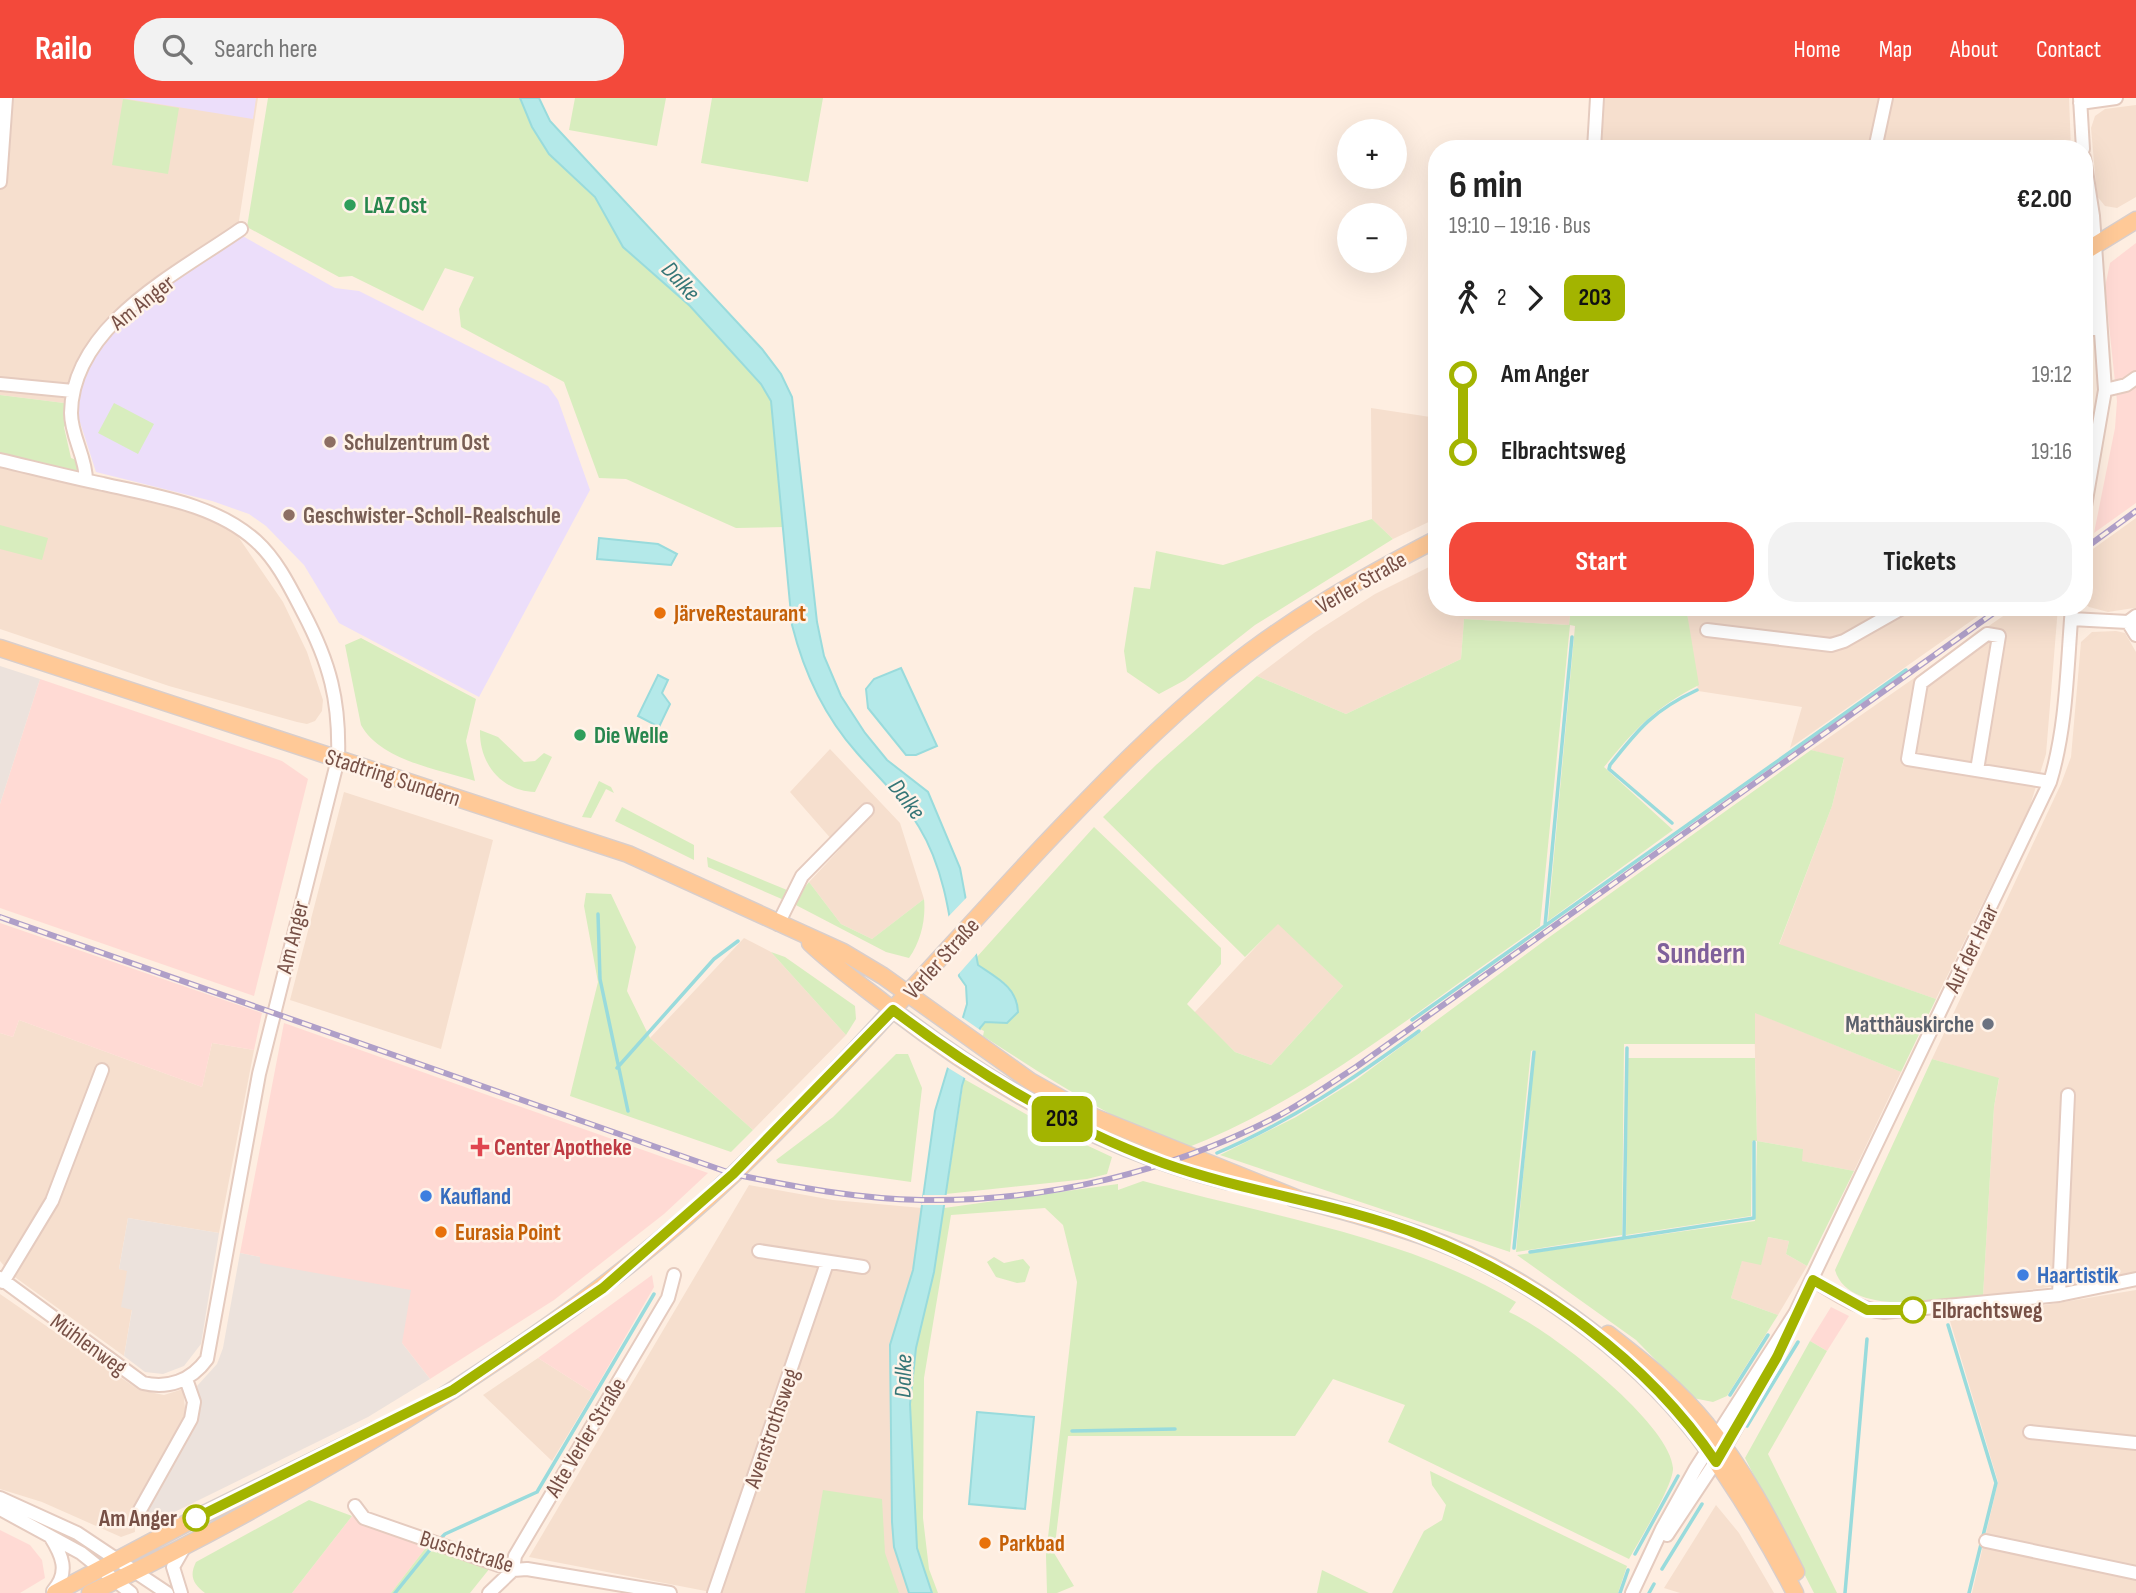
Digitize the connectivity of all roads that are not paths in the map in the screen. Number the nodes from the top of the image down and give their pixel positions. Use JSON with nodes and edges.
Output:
{"nodes":[{"id":1,"x":6,"y":98,"type":"edge"},
{"id":2,"x":1597,"y":98,"type":"edge"},
{"id":3,"x":1886,"y":98,"type":"edge"},
{"id":4,"x":2116,"y":98,"type":"edge"},
{"id":5,"x":2080,"y":101,"type":"edge"},
{"id":6,"x":1595,"y":140,"type":"edge"},
{"id":7,"x":1877,"y":140,"type":"edge"},
{"id":8,"x":2082,"y":140,"type":"edge"},
{"id":9,"x":0,"y":182,"type":"edge"},
{"id":10,"x":2136,"y":220,"type":"edge"},
{"id":11,"x":241,"y":229,"type":"dead end"},
{"id":12,"x":2093,"y":247,"type":"edge"},
{"id":13,"x":2093,"y":277,"type":"edge"},
{"id":14,"x":2093,"y":323,"type":"edge"},
{"id":15,"x":2101,"y":353,"type":"junction"},
{"id":16,"x":2136,"y":378,"type":"edge"},
{"id":17,"x":0,"y":384,"type":"edge"},
{"id":18,"x":2105,"y":390,"type":"junction"},
{"id":19,"x":73,"y":391,"type":"junction"},
{"id":20,"x":0,"y":460,"type":"edge"},
{"id":21,"x":2093,"y":460,"type":"edge"},
{"id":22,"x":86,"y":480,"type":"junction"},
{"id":23,"x":1428,"y":544,"type":"edge"},
{"id":24,"x":2093,"y":615,"type":"edge"},
{"id":25,"x":1888,"y":616,"type":"edge"},
{"id":26,"x":2071,"y":616,"type":"edge"},
{"id":27,"x":2132,"y":619,"type":"edge"},
{"id":28,"x":1707,"y":630,"type":"dead end"},
{"id":29,"x":2136,"y":635,"type":"edge"},
{"id":30,"x":0,"y":648,"type":"edge"},
{"id":31,"x":338,"y":759,"type":"junction"},
{"id":32,"x":1978,"y":770,"type":"junction"},
{"id":33,"x":2050,"y":782,"type":"junction"},
{"id":34,"x":867,"y":810,"type":"dead end"},
{"id":35,"x":778,"y":924,"type":"junction"},
{"id":36,"x":803,"y":936,"type":"junction"},
{"id":37,"x":906,"y":995,"type":"junction"},
{"id":38,"x":893,"y":1010,"type":"junction"},
{"id":39,"x":102,"y":1070,"type":"dead end"},
{"id":40,"x":2068,"y":1095,"type":"dead end"},
{"id":41,"x":1301,"y":1200,"type":"junction"},
{"id":42,"x":759,"y":1251,"type":"dead end"},
{"id":43,"x":827,"y":1263,"type":"junction"},
{"id":44,"x":863,"y":1267,"type":"dead end"},
{"id":45,"x":674,"y":1275,"type":"dead end"},
{"id":46,"x":2136,"y":1279,"type":"edge"},
{"id":47,"x":2,"y":1280,"type":"edge"},
{"id":48,"x":1813,"y":1280,"type":"junction"},
{"id":49,"x":2059,"y":1295,"type":"junction"},
{"id":50,"x":186,"y":1379,"type":"junction"},
{"id":51,"x":453,"y":1390,"type":"junction"},
{"id":52,"x":2030,"y":1432,"type":"dead end"},
{"id":53,"x":2136,"y":1443,"type":"edge"},
{"id":54,"x":1716,"y":1450,"type":"junction"},
{"id":55,"x":0,"y":1498,"type":"edge"},
{"id":56,"x":355,"y":1506,"type":"dead end"},
{"id":57,"x":0,"y":1509,"type":"edge"},
{"id":58,"x":140,"y":1510,"type":"dead end"},
{"id":59,"x":47,"y":1532,"type":"junction"},
{"id":60,"x":1986,"y":1541,"type":"dead end"},
{"id":61,"x":185,"y":1546,"type":"junction"},
{"id":62,"x":118,"y":1560,"type":"junction"},
{"id":63,"x":100,"y":1569,"type":"junction"},
{"id":64,"x":513,"y":1570,"type":"junction"},
{"id":65,"x":134,"y":1572,"type":"junction"},
{"id":66,"x":2136,"y":1573,"type":"edge"},
{"id":67,"x":114,"y":1582,"type":"junction"},
{"id":68,"x":54,"y":1593,"type":"edge"},
{"id":69,"x":90,"y":1593,"type":"edge"},
{"id":70,"x":131,"y":1593,"type":"edge"},
{"id":71,"x":167,"y":1593,"type":"edge"},
{"id":72,"x":181,"y":1593,"type":"edge"},
{"id":73,"x":488,"y":1593,"type":"edge"},
{"id":74,"x":670,"y":1593,"type":"edge"},
{"id":75,"x":714,"y":1593,"type":"edge"},
{"id":76,"x":1632,"y":1593,"type":"edge"},
{"id":77,"x":1795,"y":1593,"type":"edge"},
{"id":78,"x":1805,"y":1593,"type":"edge"}],
"edges":[{"from":1,"to":9,"type":"street"},
{"from":2,"to":6,"type":"street"},
{"from":3,"to":7,"type":"street"},
{"from":4,"to":5,"type":"street"},
{"from":5,"to":8,"type":"street"},
{"from":10,"to":12,"type":"main road"},
{"from":11,"to":19,"type":"street","name":"Am Anger"},
{"from":13,"to":15,"type":"street"},
{"from":14,"to":15,"type":"street"},
{"from":15,"to":18,"type":"street"},
{"from":16,"to":18,"type":"street"},
{"from":17,"to":19,"type":"street"},
{"from":18,"to":21,"type":"street"},
{"from":19,"to":22,"type":"street","name":"Am Anger"},
{"from":20,"to":22,"type":"street","name":"Am Anger"},
{"from":22,"to":31,"type":"street","name":"Am Anger"},
{"from":23,"to":37,"type":"main road","name":"Verler Straße"},
{"from":24,"to":27,"type":"street"},
{"from":25,"to":28,"type":"street"},
{"from":26,"to":33,"type":"street","name":"Auf der Haar"},
{"from":27,"to":29,"type":"street"},
{"from":30,"to":31,"type":"main road","name":"Stadtring Sundern"},
{"from":31,"to":35,"type":"main road","name":"Stadtring Sundern"},
{"from":31,"to":50,"type":"street","name":"Am Anger"},
{"from":32,"to":32,"type":"street"},
{"from":32,"to":33,"type":"street"},
{"from":33,"to":48,"type":"street","name":"Auf der Haar"},
{"from":34,"to":35,"type":"street"},
{"from":35,"to":36,"type":"main road","name":"Stadtring Sundern"},
{"from":36,"to":37,"type":"main road","name":"Stadtring Sundern"},
{"from":36,"to":38,"type":"main road","name":"Stadtring Sundern"},
{"from":37,"to":38,"type":"main road","name":"Verler Straße"},
{"from":37,"to":41,"type":"main road","name":"Stadtring Sundern"},
{"from":38,"to":41,"type":"main road","name":"Stadtring Sundern"},
{"from":38,"to":51,"type":"main road","name":"Verler Straße"},
{"from":39,"to":47,"type":"street"},
{"from":40,"to":49,"type":"street"},
{"from":41,"to":54,"type":"main road","name":"Stadtring Sundern"},
{"from":42,"to":43,"type":"street"},
{"from":43,"to":44,"type":"street"},
{"from":43,"to":75,"type":"street","name":"Avenstrothsweg"},
{"from":45,"to":64,"type":"street","name":"Alte Verler Straße"},
{"from":46,"to":49,"type":"street"},
{"from":47,"to":50,"type":"street","name":"Mühlenweg"},
{"from":48,"to":49,"type":"street"},
{"from":48,"to":54,"type":"street","name":"Auf der Haar"},
{"from":50,"to":58,"type":"street"},
{"from":51,"to":61,"type":"main road","name":"Verler Straße"},
{"from":51,"to":62,"type":"main road","name":"Verler Straße"},
{"from":52,"to":53,"type":"street"},
{"from":54,"to":76,"type":"street","name":"Auf der Haar"},
{"from":54,"to":77,"type":"main road","name":"Stadtring Sundern"},
{"from":54,"to":78,"type":"main road","name":"Stadtring Sundern"},
{"from":55,"to":62,"type":"street"},
{"from":56,"to":64,"type":"street","name":"Buschstraße"},
{"from":57,"to":59,"type":"street"},
{"from":59,"to":63,"type":"street"},
{"from":59,"to":68,"type":"street"},
{"from":60,"to":66,"type":"street"},
{"from":61,"to":65,"type":"main road","name":"Verler Straße"},
{"from":61,"to":72,"type":"street"},
{"from":62,"to":63,"type":"main road","name":"Verler Straße"},
{"from":62,"to":65,"type":"street"},
{"from":63,"to":67,"type":"street"},
{"from":63,"to":68,"type":"main road","name":"Verler Straße"},
{"from":64,"to":73,"type":"street","name":"Alte Verler Straße"},
{"from":64,"to":74,"type":"street","name":"Buschstraße"},
{"from":65,"to":67,"type":"main road","name":"Verler Straße"},
{"from":65,"to":71,"type":"street"},
{"from":67,"to":69,"type":"main road","name":"Verler Straße"},
{"from":67,"to":70,"type":"street"}]}
